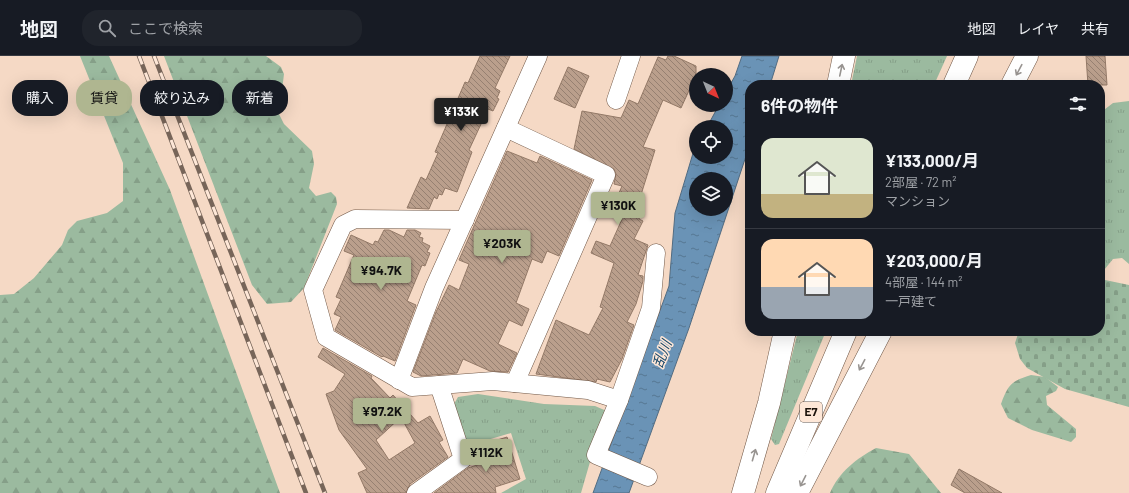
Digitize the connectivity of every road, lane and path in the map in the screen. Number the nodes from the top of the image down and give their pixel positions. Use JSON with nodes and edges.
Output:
{"nodes":[{"id":1,"x":538,"y":56,"type":"edge"},
{"id":2,"x":631,"y":56,"type":"edge"},
{"id":3,"x":844,"y":56,"type":"edge"},
{"id":4,"x":967,"y":56,"type":"edge"},
{"id":5,"x":1027,"y":56,"type":"edge"},
{"id":6,"x":839,"y":80,"type":"edge"},
{"id":7,"x":956,"y":80,"type":"edge"},
{"id":8,"x":1015,"y":80,"type":"edge"},
{"id":9,"x":616,"y":100,"type":"dead end"},
{"id":10,"x":506,"y":128,"type":"junction"},
{"id":11,"x":464,"y":220,"type":"junction"},
{"id":12,"x":656,"y":253,"type":"dead end"},
{"id":13,"x":785,"y":336,"type":"edge"},
{"id":14,"x":844,"y":336,"type":"edge"},
{"id":15,"x":878,"y":336,"type":"edge"},
{"id":16,"x":399,"y":380,"type":"junction"},
{"id":17,"x":515,"y":382,"type":"junction"},
{"id":18,"x":439,"y":386,"type":"junction"},
{"id":19,"x":619,"y":400,"type":"junction"},
{"id":20,"x":648,"y":477,"type":"dead end"},
{"id":21,"x":416,"y":493,"type":"edge"},
{"id":22,"x":743,"y":493,"type":"edge"},
{"id":23,"x":777,"y":493,"type":"edge"},
{"id":24,"x":797,"y":493,"type":"edge"}],
"edges":[{"from":1,"to":10,"type":"street"},
{"from":2,"to":9,"type":"street"},
{"from":6,"to":3,"type":"highway","one_way":true},
{"from":4,"to":7,"type":"highway"},
{"from":5,"to":8,"type":"highway","one_way":true},
{"from":10,"to":11,"type":"street"},
{"from":10,"to":17,"type":"street"},
{"from":11,"to":16,"type":"street"},
{"from":11,"to":16,"type":"street"},
{"from":12,"to":19,"type":"street"},
{"from":22,"to":13,"type":"highway","one_way":true},
{"from":14,"to":23,"type":"highway","number":"E7"},
{"from":15,"to":24,"type":"highway","one_way":true},
{"from":16,"to":18,"type":"street"},
{"from":17,"to":18,"type":"street"},
{"from":17,"to":19,"type":"street"},
{"from":18,"to":21,"type":"street"},
{"from":19,"to":20,"type":"street"}]}
